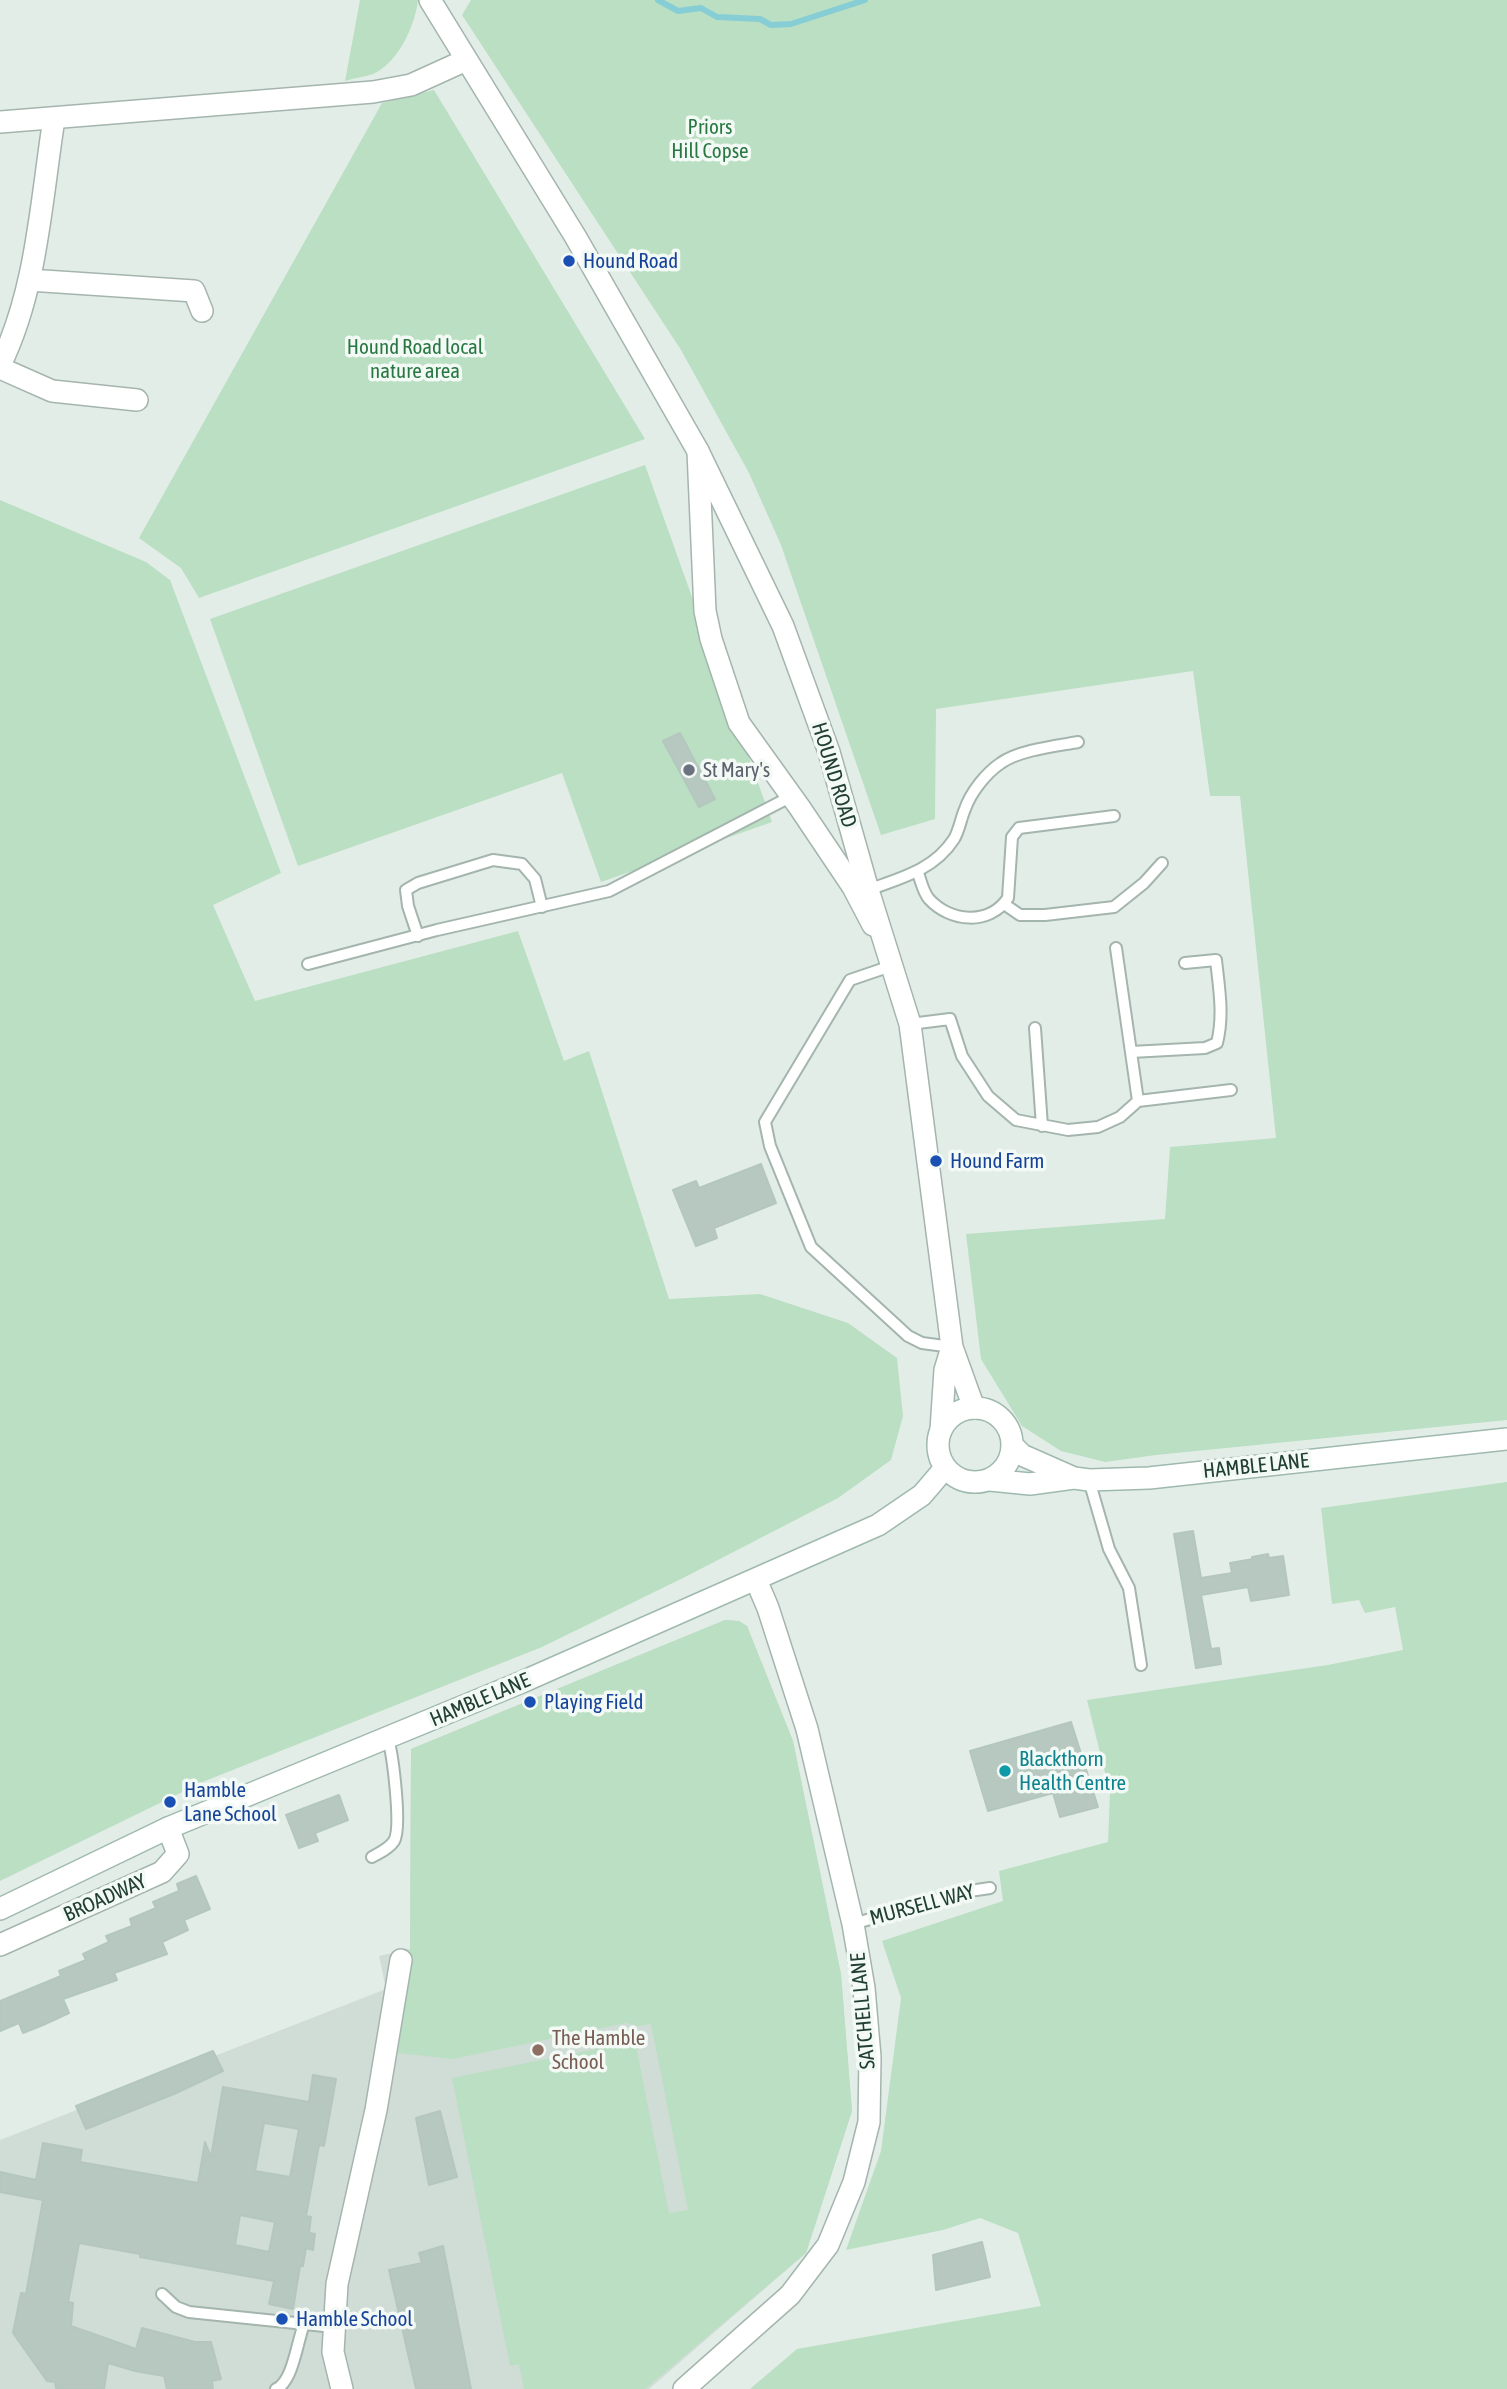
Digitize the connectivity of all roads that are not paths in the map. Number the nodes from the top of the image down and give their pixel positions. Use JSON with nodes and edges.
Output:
{"nodes":[{"id":1,"x":430,"y":0,"type":"edge"},
{"id":2,"x":466,"y":60,"type":"junction"},
{"id":3,"x":54,"y":119,"type":"junction"},
{"id":4,"x":0,"y":122,"type":"edge"},
{"id":5,"x":29,"y":280,"type":"junction"},
{"id":6,"x":203,"y":295,"type":"dead end"},
{"id":7,"x":0,"y":366,"type":"edge"},
{"id":8,"x":138,"y":400,"type":"dead end"},
{"id":9,"x":698,"y":452,"type":"junction"},
{"id":10,"x":1078,"y":742,"type":"dead end"},
{"id":11,"x":790,"y":797,"type":"junction"},
{"id":12,"x":1114,"y":816,"type":"dead end"},
{"id":13,"x":1162,"y":863,"type":"dead end"},
{"id":14,"x":918,"y":873,"type":"junction"},
{"id":15,"x":869,"y":890,"type":"junction"},
{"id":16,"x":1004,"y":904,"type":"junction"},
{"id":17,"x":542,"y":907,"type":"junction"},
{"id":18,"x":418,"y":936,"type":"junction"},
{"id":19,"x":1116,"y":948,"type":"dead end"},
{"id":20,"x":889,"y":959,"type":"junction"},
{"id":21,"x":1185,"y":963,"type":"dead end"},
{"id":22,"x":308,"y":964,"type":"dead end"},
{"id":23,"x":910,"y":1024,"type":"junction"},
{"id":24,"x":1035,"y":1028,"type":"dead end"},
{"id":25,"x":1131,"y":1052,"type":"junction"},
{"id":26,"x":1231,"y":1090,"type":"dead end"},
{"id":27,"x":1138,"y":1101,"type":"junction"},
{"id":28,"x":1042,"y":1126,"type":"junction"},
{"id":29,"x":952,"y":1347,"type":"junction"},
{"id":30,"x":974,"y":1408,"type":"junction"},
{"id":31,"x":942,"y":1430,"type":"junction"},
{"id":32,"x":1507,"y":1439,"type":"edge"},
{"id":33,"x":1012,"y":1445,"type":"junction"},
{"id":34,"x":945,"y":1468,"type":"junction"},
{"id":35,"x":1081,"y":1479,"type":"junction"},
{"id":36,"x":989,"y":1480,"type":"junction"},
{"id":37,"x":756,"y":1580,"type":"junction"},
{"id":38,"x":1141,"y":1665,"type":"dead end"},
{"id":39,"x":388,"y":1739,"type":"junction"},
{"id":40,"x":168,"y":1828,"type":"junction"},
{"id":41,"x":372,"y":1857,"type":"dead end"},
{"id":42,"x":990,"y":1888,"type":"dead end"},
{"id":43,"x":0,"y":1909,"type":"edge"},
{"id":44,"x":853,"y":1924,"type":"junction"},
{"id":45,"x":0,"y":1945,"type":"edge"},
{"id":46,"x":401,"y":1960,"type":"dead end"},
{"id":47,"x":162,"y":2294,"type":"dead end"},
{"id":48,"x":304,"y":2323,"type":"junction"},
{"id":49,"x":334,"y":2327,"type":"junction"},
{"id":50,"x":276,"y":2389,"type":"edge"},
{"id":51,"x":342,"y":2389,"type":"edge"},
{"id":52,"x":684,"y":2389,"type":"edge"}],
"edges":[{"from":1,"to":2,"type":"street","name":"HOUND ROAD"},
{"from":2,"to":3,"type":"street"},
{"from":2,"to":9,"type":"street","name":"HOUND ROAD"},
{"from":3,"to":4,"type":"street"},
{"from":3,"to":5,"type":"street"},
{"from":5,"to":6,"type":"street"},
{"from":5,"to":7,"type":"street"},
{"from":7,"to":8,"type":"street"},
{"from":9,"to":11,"type":"street"},
{"from":9,"to":15,"type":"street","name":"HOUND ROAD"},
{"from":10,"to":14,"type":"lane"},
{"from":11,"to":17,"type":"lane"},
{"from":11,"to":20,"type":"street"},
{"from":12,"to":16,"type":"lane"},
{"from":13,"to":16,"type":"lane"},
{"from":14,"to":15,"type":"lane"},
{"from":14,"to":16,"type":"lane"},
{"from":15,"to":20,"type":"street","name":"HOUND ROAD"},
{"from":17,"to":18,"type":"lane"},
{"from":17,"to":18,"type":"lane"},
{"from":18,"to":22,"type":"lane"},
{"from":19,"to":25,"type":"lane"},
{"from":20,"to":23,"type":"street","name":"HOUND ROAD"},
{"from":20,"to":29,"type":"lane"},
{"from":21,"to":25,"type":"lane"},
{"from":23,"to":28,"type":"lane"},
{"from":23,"to":29,"type":"street","name":"HOUND ROAD"},
{"from":24,"to":28,"type":"lane"},
{"from":25,"to":27,"type":"lane"},
{"from":26,"to":27,"type":"lane"},
{"from":27,"to":28,"type":"lane"},
{"from":29,"to":30,"type":"street","name":"HOUND ROAD"},
{"from":29,"to":31,"type":"street"},
{"from":30,"to":31,"type":"street"},
{"from":30,"to":33,"type":"street"},
{"from":31,"to":34,"type":"street"},
{"from":32,"to":35,"type":"street","name":"HAMBLE LANE"},
{"from":33,"to":35,"type":"street","name":"HAMBLE LANE"},
{"from":33,"to":36,"type":"street"},
{"from":34,"to":36,"type":"street"},
{"from":34,"to":37,"type":"street","name":"HAMBLE LANE"},
{"from":35,"to":36,"type":"street"},
{"from":35,"to":38,"type":"lane"},
{"from":37,"to":39,"type":"street","name":"HAMBLE LANE"},
{"from":37,"to":44,"type":"street","name":"SATCHELL LANE"},
{"from":39,"to":40,"type":"street","name":"HAMBLE LANE"},
{"from":39,"to":41,"type":"lane"},
{"from":40,"to":43,"type":"street","name":"HAMBLE LANE"},
{"from":40,"to":45,"type":"street","name":"BROADWAY"},
{"from":42,"to":44,"type":"lane","name":"MURSELL WAY"},
{"from":44,"to":52,"type":"street","name":"SATCHELL LANE"},
{"from":46,"to":49,"type":"street"},
{"from":47,"to":48,"type":"lane"},
{"from":48,"to":49,"type":"lane"},
{"from":48,"to":50,"type":"lane"},
{"from":49,"to":51,"type":"street"}]}
